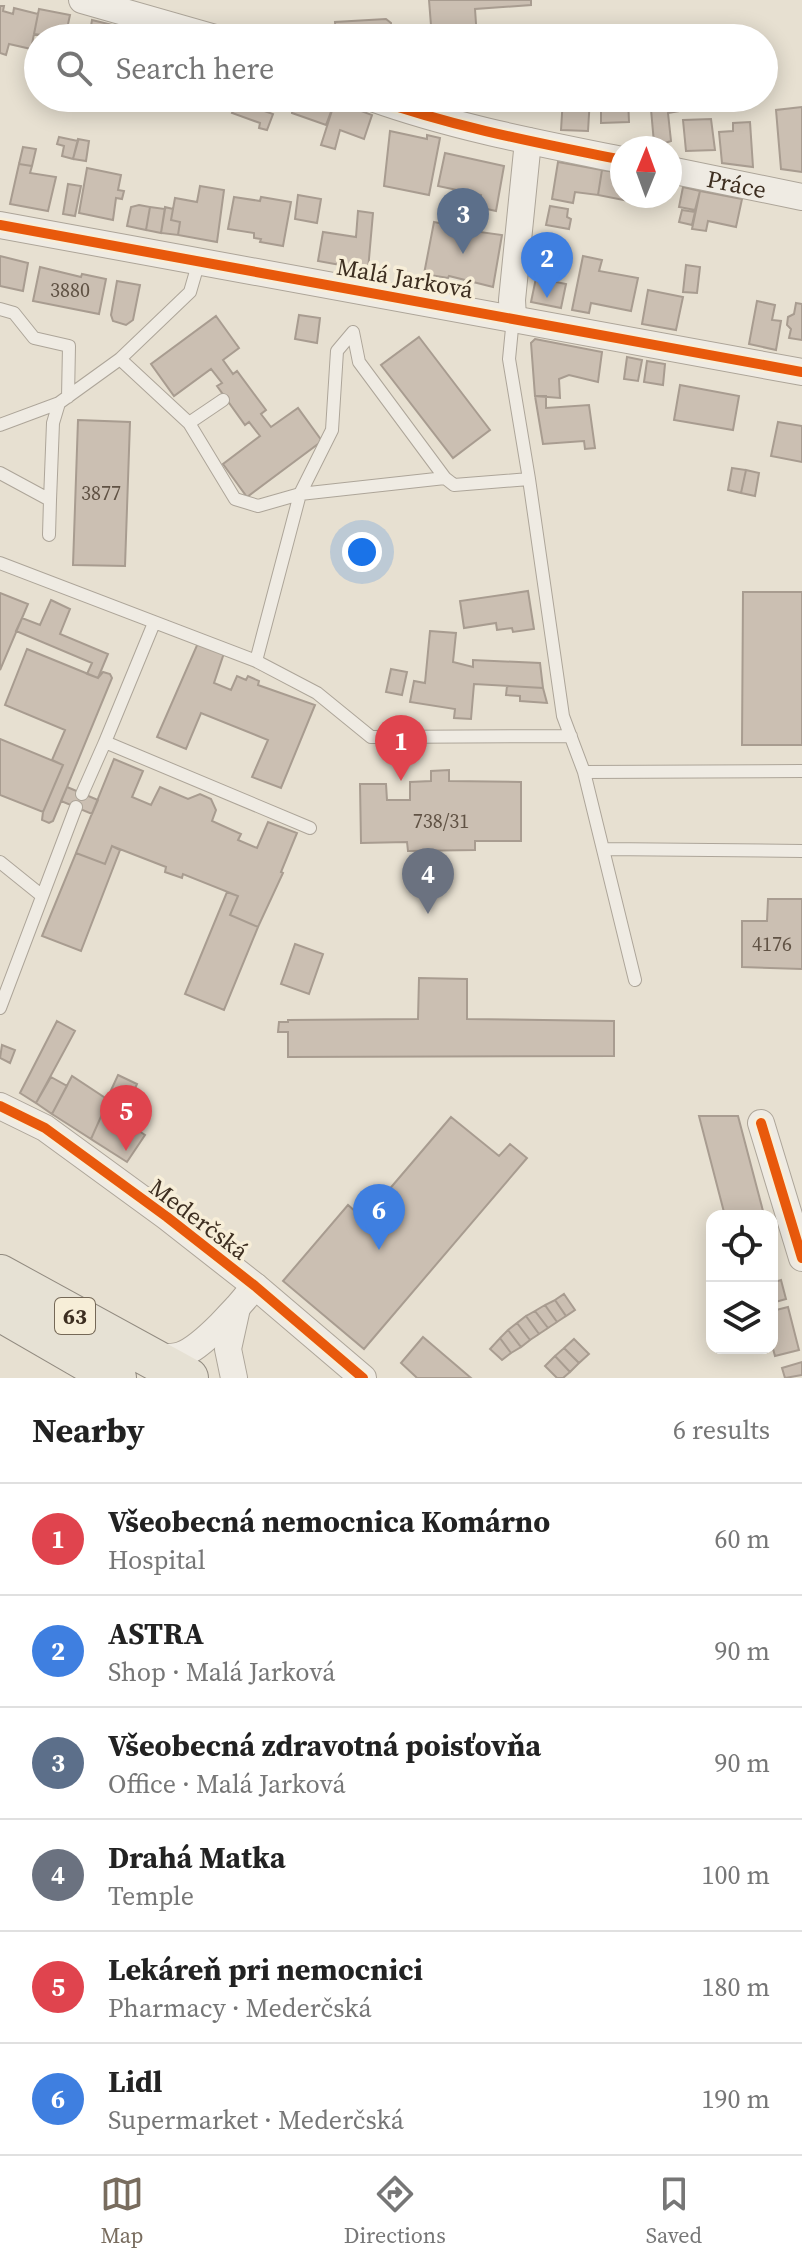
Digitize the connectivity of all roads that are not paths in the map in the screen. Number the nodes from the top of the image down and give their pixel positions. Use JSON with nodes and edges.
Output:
{"nodes":[{"id":1,"x":82,"y":0,"type":"edge"},
{"id":2,"x":166,"y":24,"type":"edge"},
{"id":3,"x":414,"y":112,"type":"edge"},
{"id":4,"x":528,"y":141,"type":"junction"},
{"id":5,"x":610,"y":158,"type":"edge"},
{"id":6,"x":682,"y":172,"type":"edge"},
{"id":7,"x":802,"y":197,"type":"edge"},
{"id":8,"x":0,"y":225,"type":"edge"},
{"id":9,"x":199,"y":261,"type":"junction"},
{"id":10,"x":0,"y":309,"type":"edge"},
{"id":11,"x":513,"y":318,"type":"junction"},
{"id":12,"x":120,"y":359,"type":"junction"},
{"id":13,"x":802,"y":372,"type":"edge"},
{"id":14,"x":64,"y":400,"type":"junction"},
{"id":15,"x":223,"y":400,"type":"dead end"},
{"id":16,"x":189,"y":423,"type":"junction"},
{"id":17,"x":0,"y":425,"type":"edge"},
{"id":18,"x":0,"y":473,"type":"edge"},
{"id":19,"x":445,"y":478,"type":"junction"},
{"id":20,"x":529,"y":479,"type":"junction"},
{"id":21,"x":300,"y":494,"type":"junction"},
{"id":22,"x":50,"y":500,"type":"junction"},
{"id":23,"x":49,"y":535,"type":"dead end"},
{"id":24,"x":0,"y":563,"type":"edge"},
{"id":25,"x":154,"y":623,"type":"junction"},
{"id":26,"x":256,"y":661,"type":"junction"},
{"id":27,"x":571,"y":736,"type":"junction"},
{"id":28,"x":105,"y":742,"type":"junction"},
{"id":29,"x":802,"y":771,"type":"edge"},
{"id":30,"x":584,"y":772,"type":"junction"},
{"id":31,"x":82,"y":794,"type":"dead end"},
{"id":32,"x":76,"y":807,"type":"dead end"},
{"id":33,"x":310,"y":828,"type":"dead end"},
{"id":34,"x":603,"y":849,"type":"junction"},
{"id":35,"x":802,"y":851,"type":"edge"},
{"id":36,"x":0,"y":862,"type":"edge"},
{"id":37,"x":41,"y":895,"type":"junction"},
{"id":38,"x":635,"y":980,"type":"dead end"},
{"id":39,"x":0,"y":1006,"type":"edge"},
{"id":40,"x":0,"y":1106,"type":"edge"},
{"id":41,"x":761,"y":1123,"type":"dead end"},
{"id":42,"x":802,"y":1258,"type":"edge"},
{"id":43,"x":0,"y":1275,"type":"edge"},
{"id":44,"x":255,"y":1286,"type":"junction"},
{"id":45,"x":237,"y":1308,"type":"junction"},
{"id":46,"x":0,"y":1311,"type":"edge"},
{"id":47,"x":150,"y":1357,"type":"junction"},
{"id":48,"x":116,"y":1378,"type":"edge"},
{"id":49,"x":188,"y":1378,"type":"edge"},
{"id":50,"x":234,"y":1378,"type":"edge"},
{"id":51,"x":363,"y":1378,"type":"edge"}],
"edges":[{"from":1,"to":2,"type":"street"},
{"from":3,"to":4,"type":"street"},
{"from":4,"to":5,"type":"street"},
{"from":4,"to":11,"type":"street"},
{"from":6,"to":7,"type":"street","name":"Práce"},
{"from":8,"to":9,"type":"street","name":"Malá Jarková"},
{"from":9,"to":11,"type":"street","name":"Malá Jarková"},
{"from":9,"to":12,"type":"lane"},
{"from":10,"to":14,"type":"lane"},
{"from":11,"to":13,"type":"street","name":"Malá Jarková"},
{"from":11,"to":20,"type":"lane"},
{"from":12,"to":14,"type":"lane"},
{"from":12,"to":16,"type":"lane"},
{"from":14,"to":17,"type":"lane"},
{"from":14,"to":22,"type":"lane"},
{"from":15,"to":16,"type":"lane"},
{"from":16,"to":21,"type":"lane"},
{"from":18,"to":22,"type":"lane"},
{"from":19,"to":20,"type":"lane"},
{"from":19,"to":21,"type":"lane"},
{"from":19,"to":21,"type":"lane"},
{"from":20,"to":27,"type":"lane"},
{"from":21,"to":26,"type":"lane"},
{"from":22,"to":23,"type":"lane"},
{"from":24,"to":25,"type":"lane"},
{"from":25,"to":26,"type":"lane"},
{"from":25,"to":28,"type":"lane"},
{"from":26,"to":27,"type":"lane"},
{"from":27,"to":30,"type":"lane"},
{"from":28,"to":31,"type":"lane"},
{"from":28,"to":33,"type":"lane"},
{"from":29,"to":30,"type":"lane"},
{"from":30,"to":34,"type":"lane"},
{"from":32,"to":37,"type":"lane"},
{"from":34,"to":35,"type":"lane"},
{"from":34,"to":38,"type":"lane"},
{"from":36,"to":37,"type":"lane"},
{"from":37,"to":39,"type":"lane"},
{"from":40,"to":44,"type":"street","name":"Mederčská"},
{"from":41,"to":42,"type":"street"},
{"from":43,"to":47,"type":"main road","number":"63"},
{"from":44,"to":45,"type":"street"},
{"from":44,"to":51,"type":"street","name":"Mederčská"},
{"from":45,"to":47,"type":"street"},
{"from":45,"to":50,"type":"street"},
{"from":46,"to":48,"type":"main road","number":"63"},
{"from":47,"to":49,"type":"main road","number":"63"}]}
